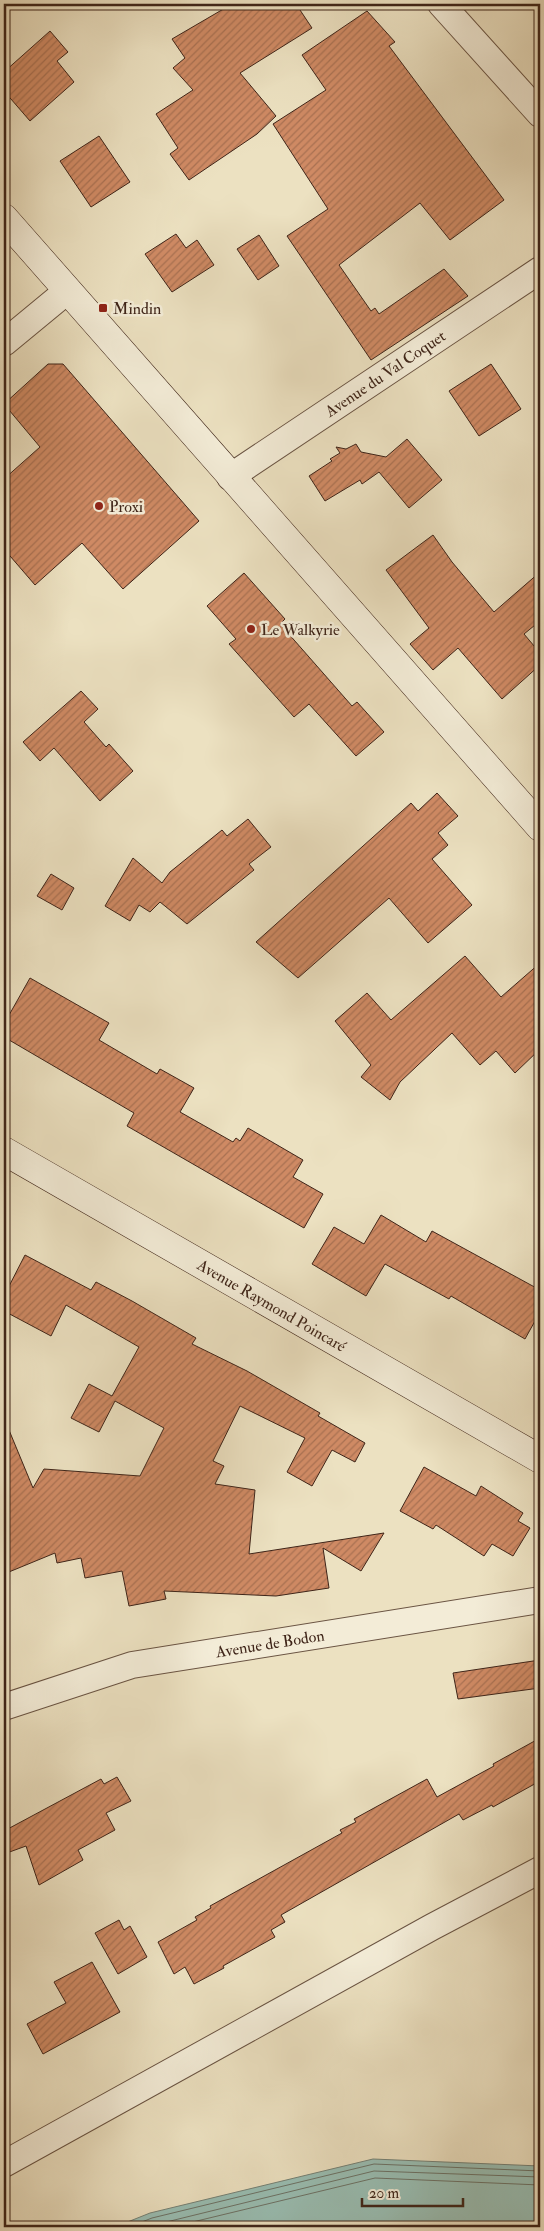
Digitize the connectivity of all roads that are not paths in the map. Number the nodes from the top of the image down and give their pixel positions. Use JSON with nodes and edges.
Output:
{"nodes":[{"id":1,"x":441,"y":4,"type":"edge"},
{"id":2,"x":540,"y":114,"type":"edge"},
{"id":3,"x":4,"y":218,"type":"edge"},
{"id":4,"x":540,"y":270,"type":"edge"},
{"id":5,"x":67,"y":292,"type":"junction"},
{"id":6,"x":4,"y":344,"type":"edge"},
{"id":7,"x":230,"y":476,"type":"junction"},
{"id":8,"x":540,"y":827,"type":"edge"},
{"id":9,"x":4,"y":1151,"type":"edge"},
{"id":10,"x":540,"y":1458,"type":"edge"},
{"id":11,"x":540,"y":1600,"type":"edge"},
{"id":12,"x":4,"y":1707,"type":"edge"},
{"id":13,"x":540,"y":1870,"type":"edge"},
{"id":14,"x":4,"y":2164,"type":"edge"}],
"edges":[{"from":1,"to":2,"type":"street"},
{"from":3,"to":5,"type":"street"},
{"from":4,"to":7,"type":"street","name":"Avenue du Val Coquet"},
{"from":5,"to":6,"type":"street"},
{"from":5,"to":7,"type":"street"},
{"from":7,"to":8,"type":"street"},
{"from":9,"to":10,"type":"street","name":"Avenue Raymond Poincaré"},
{"from":11,"to":12,"type":"street","name":"Avenue de Bodon"},
{"from":13,"to":14,"type":"street"}]}
